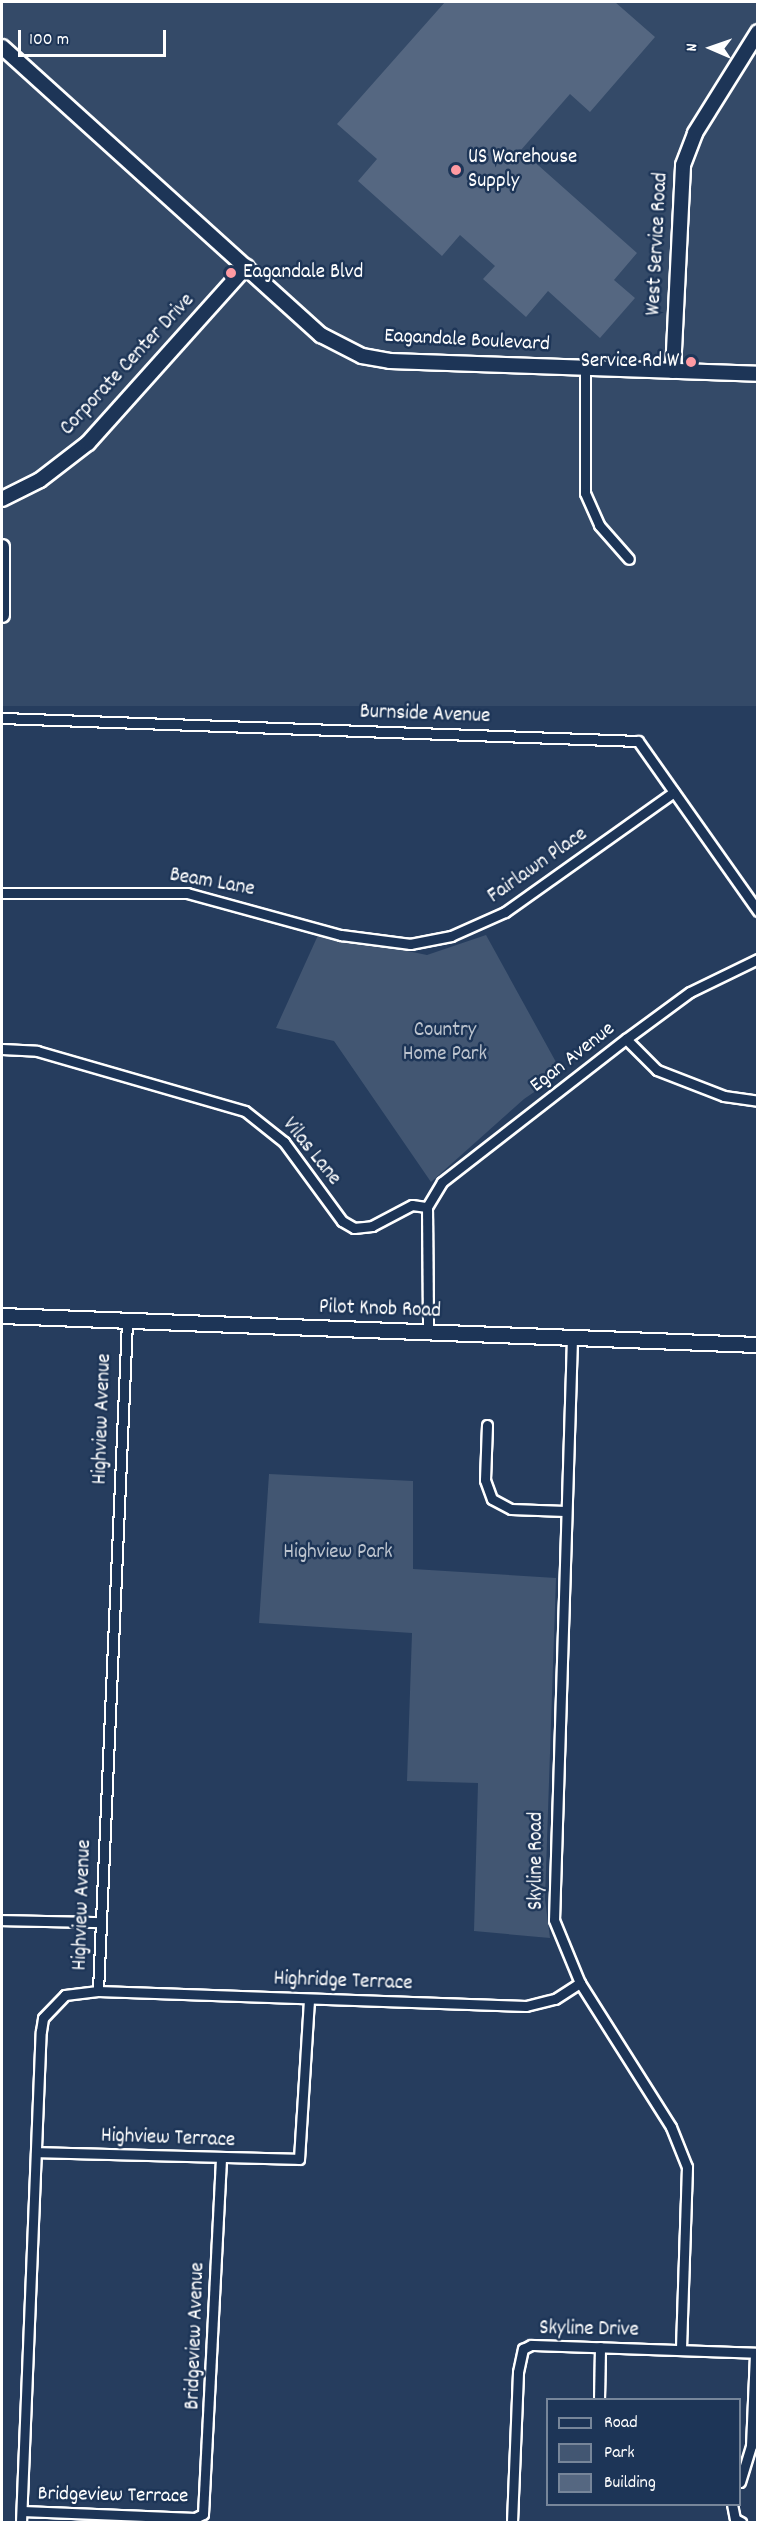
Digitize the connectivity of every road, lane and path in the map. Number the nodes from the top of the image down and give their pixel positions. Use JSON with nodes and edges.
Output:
{"nodes":[{"id":1,"x":758,"y":32,"type":"edge"},
{"id":2,"x":2,"y":47,"type":"edge"},
{"id":3,"x":753,"y":48,"type":"edge"},
{"id":4,"x":246,"y":267,"type":"junction"},
{"id":5,"x":585,"y":368,"type":"junction"},
{"id":6,"x":673,"y":371,"type":"junction"},
{"id":7,"x":758,"y":374,"type":"edge"},
{"id":8,"x":2,"y":499,"type":"edge"},
{"id":9,"x":2,"y":547,"type":"edge"},
{"id":10,"x":629,"y":559,"type":"dead end"},
{"id":11,"x":2,"y":615,"type":"edge"},
{"id":12,"x":2,"y":718,"type":"edge"},
{"id":13,"x":674,"y":792,"type":"junction"},
{"id":14,"x":2,"y":892,"type":"edge"},
{"id":15,"x":758,"y":911,"type":"edge"},
{"id":16,"x":410,"y":944,"type":"joint"},
{"id":17,"x":758,"y":959,"type":"edge"},
{"id":18,"x":626,"y":1040,"type":"junction"},
{"id":19,"x":2,"y":1049,"type":"edge"},
{"id":20,"x":758,"y":1101,"type":"edge"},
{"id":21,"x":427,"y":1207,"type":"junction"},
{"id":22,"x":2,"y":1316,"type":"edge"},
{"id":23,"x":127,"y":1321,"type":"junction"},
{"id":24,"x":428,"y":1332,"type":"junction"},
{"id":25,"x":572,"y":1338,"type":"junction"},
{"id":26,"x":758,"y":1345,"type":"edge"},
{"id":27,"x":487,"y":1425,"type":"dead end"},
{"id":28,"x":565,"y":1511,"type":"junction"},
{"id":29,"x":2,"y":1920,"type":"edge"},
{"id":30,"x":100,"y":1922,"type":"junction"},
{"id":31,"x":580,"y":1983,"type":"junction"},
{"id":32,"x":98,"y":1991,"type":"junction"},
{"id":33,"x":309,"y":1999,"type":"junction"},
{"id":34,"x":36,"y":2152,"type":"junction"},
{"id":35,"x":221,"y":2159,"type":"junction"},
{"id":36,"x":600,"y":2347,"type":"junction"},
{"id":37,"x":681,"y":2350,"type":"junction"},
{"id":38,"x":756,"y":2353,"type":"edge"},
{"id":39,"x":599,"y":2398,"type":"edge"},
{"id":40,"x":741,"y":2479,"type":"edge"},
{"id":41,"x":732,"y":2506,"type":"edge"},
{"id":42,"x":22,"y":2511,"type":"junction"},
{"id":43,"x":203,"y":2514,"type":"joint"},
{"id":44,"x":21,"y":2523,"type":"edge"},
{"id":45,"x":512,"y":2523,"type":"edge"},
{"id":46,"x":741,"y":2523,"type":"edge"}],
"edges":[{"from":1,"to":3,"type":"street","name":"West Service Road"},
{"from":2,"to":4,"type":"street","name":"Eagandale Boulevard"},
{"from":3,"to":6,"type":"street","name":"West Service Road"},
{"from":4,"to":5,"type":"street","name":"Eagandale Boulevard"},
{"from":4,"to":8,"type":"street","name":"Corporate Center Drive"},
{"from":5,"to":6,"type":"street","name":"Eagandale Boulevard"},
{"from":5,"to":10,"type":"street"},
{"from":6,"to":7,"type":"street","name":"Eagandale Boulevard"},
{"from":9,"to":11,"type":"street"},
{"from":12,"to":13,"type":"street","name":"Burnside Avenue"},
{"from":13,"to":15,"type":"street","name":"Burnside Avenue"},
{"from":13,"to":16,"type":"street","name":"Fairlawn Place"},
{"from":14,"to":16,"type":"street","name":"Beam Lane"},
{"from":17,"to":18,"type":"street","name":"Egan Avenue"},
{"from":18,"to":20,"type":"street"},
{"from":18,"to":21,"type":"street","name":"Egan Avenue"},
{"from":19,"to":21,"type":"street","name":"Vilas Lane"},
{"from":21,"to":24,"type":"street"},
{"from":22,"to":23,"type":"street","name":"Pilot Knob Road"},
{"from":23,"to":24,"type":"street","name":"Pilot Knob Road"},
{"from":23,"to":30,"type":"street","name":"Highview Avenue"},
{"from":24,"to":25,"type":"street","name":"Pilot Knob Road"},
{"from":25,"to":26,"type":"street","name":"Pilot Knob Road"},
{"from":25,"to":28,"type":"street","name":"Skyline Road"},
{"from":27,"to":28,"type":"street"},
{"from":28,"to":31,"type":"street","name":"Skyline Road"},
{"from":29,"to":30,"type":"street"},
{"from":30,"to":32,"type":"street","name":"Highview Avenue"},
{"from":31,"to":33,"type":"street","name":"Highridge Terrace"},
{"from":31,"to":37,"type":"street","name":"Skyline Road"},
{"from":32,"to":33,"type":"street","name":"Highridge Terrace"},
{"from":32,"to":34,"type":"street","name":"Highview Avenue"},
{"from":33,"to":35,"type":"street","name":"Highview Terrace"},
{"from":34,"to":35,"type":"street","name":"Highview Terrace"},
{"from":34,"to":42,"type":"street","name":"Highview Avenue"},
{"from":35,"to":43,"type":"street","name":"Bridgeview Avenue"},
{"from":36,"to":37,"type":"street","name":"Skyline Drive"},
{"from":36,"to":39,"type":"street"},
{"from":36,"to":45,"type":"street","name":"Skyline Drive"},
{"from":37,"to":38,"type":"street","name":"Skyline Drive"},
{"from":38,"to":40,"type":"street"},
{"from":41,"to":46,"type":"street"},
{"from":42,"to":43,"type":"street","name":"Bridgeview Terrace"},
{"from":42,"to":44,"type":"street","name":"Highview Avenue"}]}
